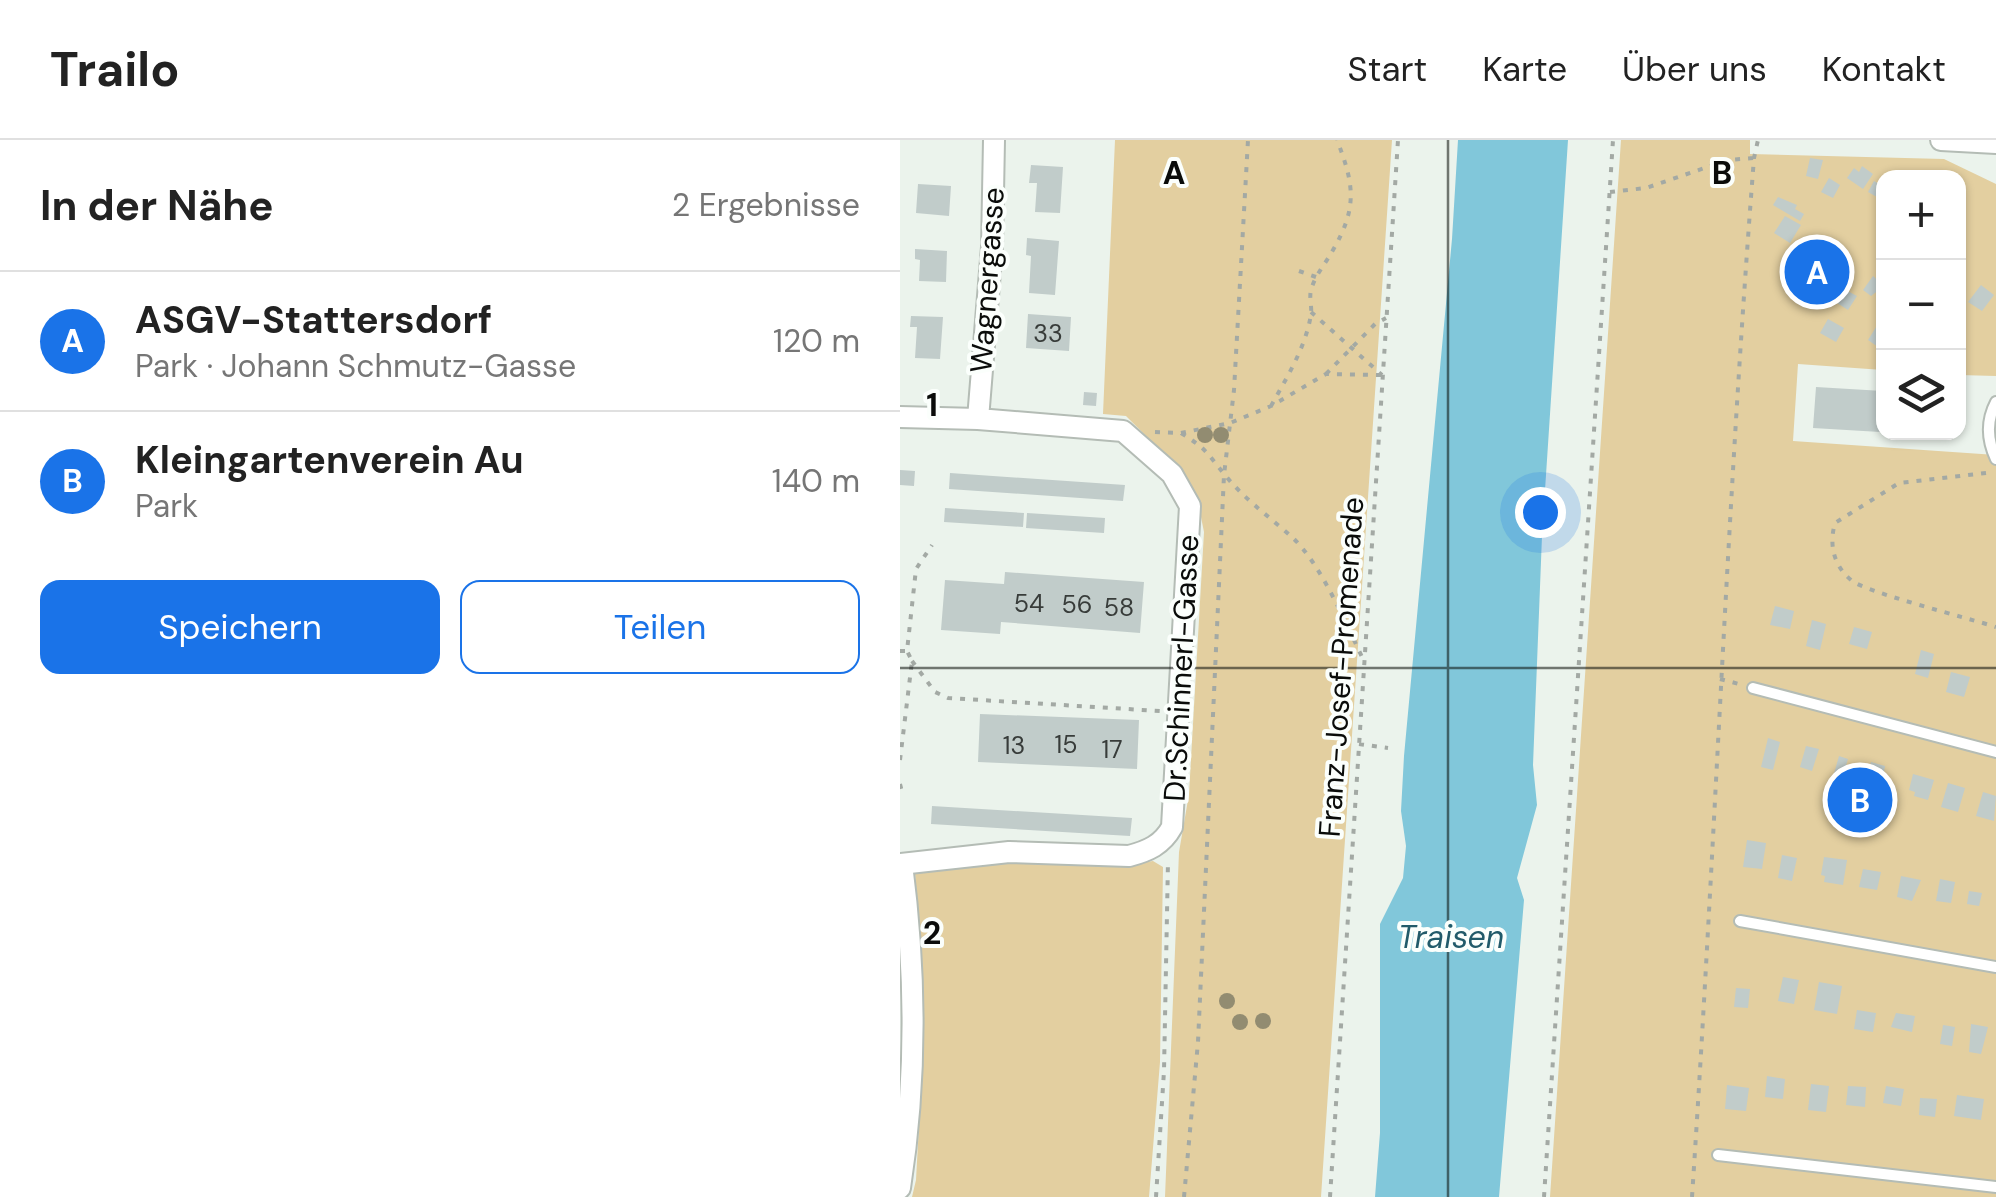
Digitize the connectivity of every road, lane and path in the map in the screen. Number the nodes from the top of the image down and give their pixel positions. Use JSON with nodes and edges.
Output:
{"nodes":[{"id":1,"x":994,"y":140,"type":"edge"},
{"id":2,"x":1248,"y":140,"type":"edge"},
{"id":3,"x":1337,"y":140,"type":"edge"},
{"id":4,"x":1398,"y":140,"type":"edge"},
{"id":5,"x":1614,"y":140,"type":"edge"},
{"id":6,"x":1758,"y":140,"type":"edge"},
{"id":7,"x":1941,"y":140,"type":"edge"},
{"id":8,"x":1996,"y":143,"type":"edge"},
{"id":9,"x":1754,"y":158,"type":"junction"},
{"id":10,"x":1610,"y":192,"type":"junction"},
{"id":11,"x":1299,"y":271,"type":"dead end"},
{"id":12,"x":1316,"y":277,"type":"junction"},
{"id":13,"x":1311,"y":312,"type":"junction"},
{"id":14,"x":1386,"y":318,"type":"junction"},
{"id":15,"x":1352,"y":346,"type":"junction"},
{"id":16,"x":1326,"y":374,"type":"junction"},
{"id":17,"x":1382,"y":375,"type":"junction"},
{"id":18,"x":1996,"y":402,"type":"edge"},
{"id":19,"x":1271,"y":406,"type":"junction"},
{"id":20,"x":900,"y":417,"type":"edge"},
{"id":21,"x":978,"y":419,"type":"junction"},
{"id":22,"x":1230,"y":424,"type":"junction"},
{"id":23,"x":1123,"y":431,"type":"junction"},
{"id":24,"x":1181,"y":433,"type":"junction"},
{"id":25,"x":1996,"y":459,"type":"edge"},
{"id":26,"x":1996,"y":471,"type":"edge"},
{"id":27,"x":1224,"y":475,"type":"junction"},
{"id":28,"x":932,"y":545,"type":"dead end"},
{"id":29,"x":1996,"y":627,"type":"edge"},
{"id":30,"x":903,"y":651,"type":"edge"},
{"id":31,"x":912,"y":662,"type":"junction"},
{"id":32,"x":1365,"y":663,"type":"junction"},
{"id":33,"x":1720,"y":679,"type":"junction"},
{"id":34,"x":1753,"y":688,"type":"joint"},
{"id":35,"x":1178,"y":712,"type":"junction"},
{"id":36,"x":1359,"y":744,"type":"junction"},
{"id":37,"x":1388,"y":748,"type":"dead end"},
{"id":38,"x":1996,"y":752,"type":"edge"},
{"id":39,"x":900,"y":760,"type":"edge"},
{"id":40,"x":900,"y":784,"type":"edge"},
{"id":41,"x":903,"y":796,"type":"dead end"},
{"id":42,"x":1161,"y":843,"type":"junction"},
{"id":43,"x":901,"y":864,"type":"edge"},
{"id":44,"x":1740,"y":921,"type":"dead end"},
{"id":45,"x":1996,"y":967,"type":"edge"},
{"id":46,"x":1718,"y":1155,"type":"dead end"},
{"id":47,"x":1996,"y":1187,"type":"edge"},
{"id":48,"x":900,"y":1188,"type":"edge"},
{"id":49,"x":1156,"y":1197,"type":"edge"},
{"id":50,"x":1184,"y":1197,"type":"edge"},
{"id":51,"x":1330,"y":1197,"type":"edge"},
{"id":52,"x":1544,"y":1197,"type":"edge"},
{"id":53,"x":1692,"y":1197,"type":"edge"}],
"edges":[{"from":1,"to":21,"type":"street","name":"Wagnergasse"},
{"from":2,"to":22,"type":"path"},
{"from":3,"to":12,"type":"path"},
{"from":4,"to":14,"type":"path","name":"Franz-Josef-Promenade"},
{"from":5,"to":10,"type":"path"},
{"from":6,"to":9,"type":"path"},
{"from":7,"to":8,"type":"street"},
{"from":9,"to":10,"type":"path"},
{"from":9,"to":33,"type":"path"},
{"from":10,"to":52,"type":"path"},
{"from":11,"to":12,"type":"path"},
{"from":12,"to":13,"type":"path"},
{"from":13,"to":15,"type":"path"},
{"from":13,"to":19,"type":"path"},
{"from":14,"to":15,"type":"path"},
{"from":14,"to":17,"type":"path","name":"Franz-Josef-Promenade"},
{"from":15,"to":16,"type":"path"},
{"from":15,"to":17,"type":"path"},
{"from":16,"to":17,"type":"path"},
{"from":16,"to":19,"type":"path"},
{"from":17,"to":32,"type":"path","name":"Franz-Josef-Promenade"},
{"from":18,"to":25,"type":"lane"},
{"from":19,"to":22,"type":"path"},
{"from":20,"to":21,"type":"street"},
{"from":21,"to":23,"type":"street"},
{"from":22,"to":24,"type":"path"},
{"from":22,"to":27,"type":"path"},
{"from":23,"to":24,"type":"path"},
{"from":23,"to":35,"type":"street","name":"Dr.Schinnerl-Gasse"},
{"from":24,"to":27,"type":"path"},
{"from":26,"to":29,"type":"path"},
{"from":27,"to":32,"type":"path"},
{"from":27,"to":50,"type":"path"},
{"from":28,"to":30,"type":"path"},
{"from":30,"to":31,"type":"path"},
{"from":31,"to":35,"type":"path"},
{"from":31,"to":39,"type":"path"},
{"from":32,"to":36,"type":"path","name":"Franz-Josef-Promenade"},
{"from":33,"to":34,"type":"path"},
{"from":33,"to":53,"type":"path"},
{"from":34,"to":38,"type":"lane"},
{"from":35,"to":42,"type":"street","name":"Dr.Schinnerl-Gasse"},
{"from":36,"to":37,"type":"path"},
{"from":36,"to":51,"type":"path","name":"Franz-Josef-Promenade"},
{"from":40,"to":41,"type":"path"},
{"from":42,"to":43,"type":"street","name":"Dr.Schinnerl-Gasse"},
{"from":42,"to":49,"type":"path"},
{"from":43,"to":48,"type":"street"},
{"from":44,"to":45,"type":"lane"},
{"from":46,"to":47,"type":"lane"}]}
